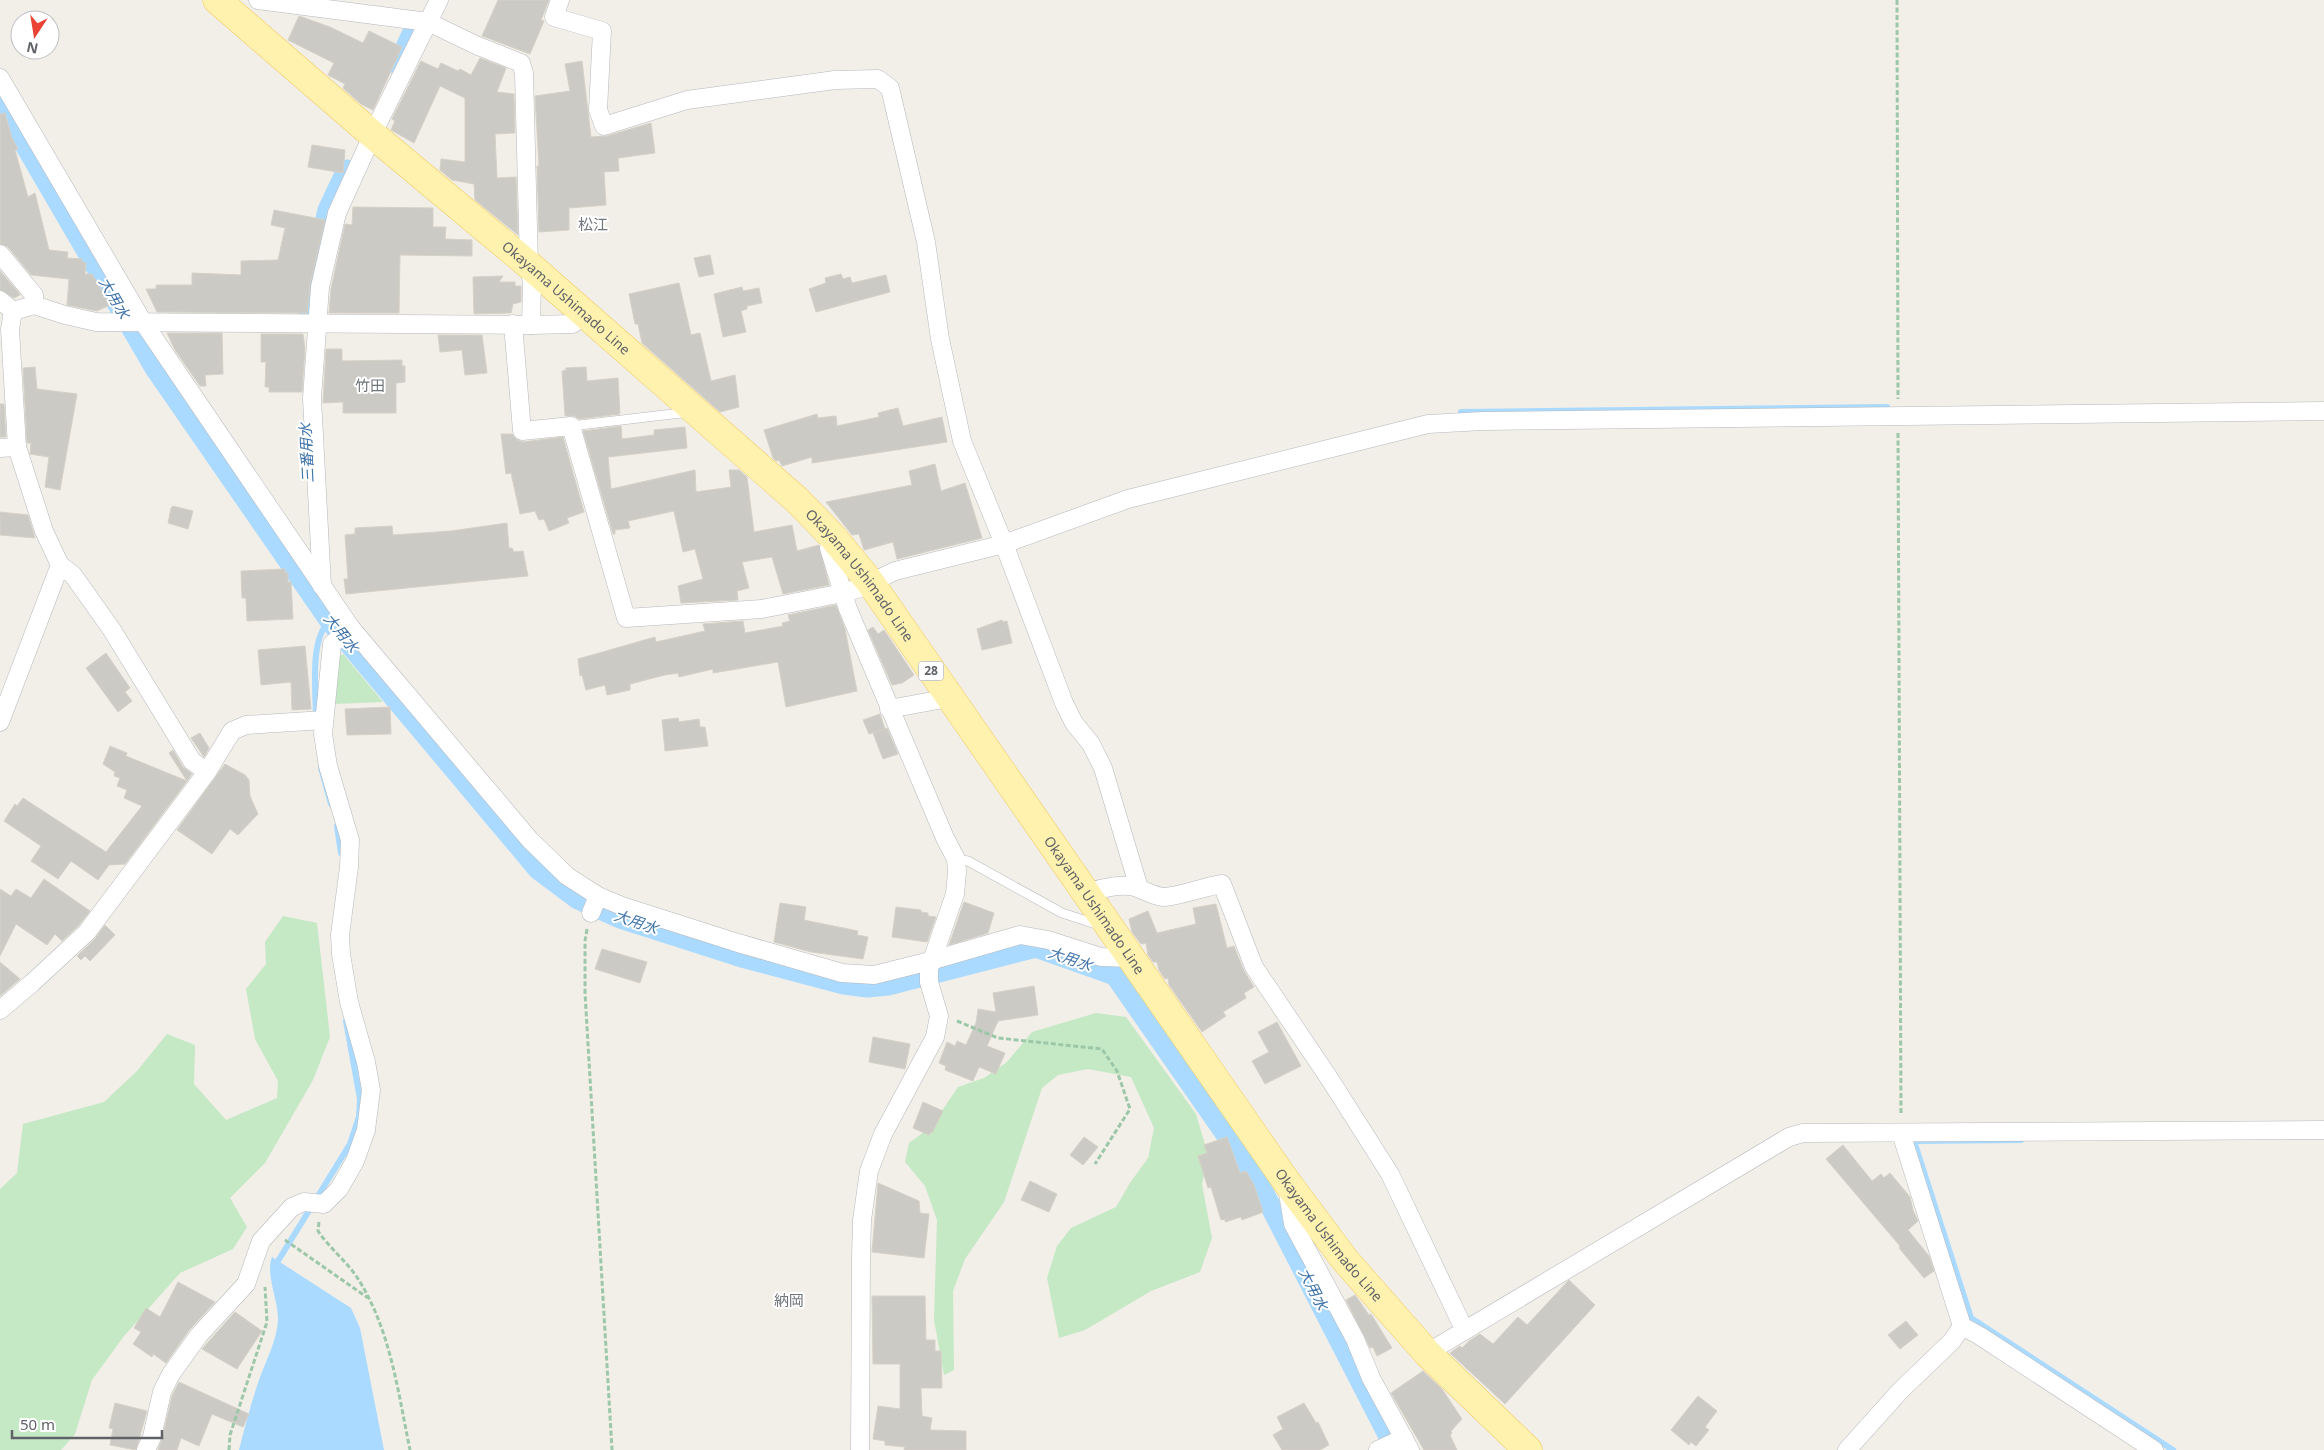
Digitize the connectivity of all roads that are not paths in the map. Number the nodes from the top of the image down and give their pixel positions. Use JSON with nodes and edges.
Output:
{"nodes":[{"id":1,"x":258,"y":0,"type":"edge"},
{"id":2,"x":440,"y":0,"type":"edge"},
{"id":3,"x":560,"y":0,"type":"edge"},
{"id":4,"x":226,"y":2,"type":"edge"},
{"id":5,"x":428,"y":22,"type":"junction"},
{"id":6,"x":0,"y":78,"type":"edge"},
{"id":7,"x":373,"y":135,"type":"junction"},
{"id":8,"x":0,"y":254,"type":"edge"},
{"id":9,"x":529,"y":265,"type":"junction"},
{"id":10,"x":34,"y":305,"type":"junction"},
{"id":11,"x":6,"y":306,"type":"edge"},
{"id":12,"x":584,"y":313,"type":"junction"},
{"id":13,"x":134,"y":322,"type":"junction"},
{"id":14,"x":317,"y":322,"type":"junction"},
{"id":15,"x":522,"y":324,"type":"junction"},
{"id":16,"x":688,"y":404,"type":"junction"},
{"id":17,"x":2324,"y":410,"type":"edge"},
{"id":18,"x":571,"y":426,"type":"junction"},
{"id":19,"x":8,"y":448,"type":"edge"},
{"id":20,"x":832,"y":536,"type":"junction"},
{"id":21,"x":1004,"y":544,"type":"junction"},
{"id":22,"x":60,"y":564,"type":"junction"},
{"id":23,"x":870,"y":582,"type":"junction"},
{"id":24,"x":322,"y":587,"type":"junction"},
{"id":25,"x":843,"y":593,"type":"junction"},
{"id":26,"x":345,"y":633,"type":"junction"},
{"id":27,"x":946,"y":693,"type":"junction"},
{"id":28,"x":889,"y":709,"type":"junction"},
{"id":29,"x":324,"y":720,"type":"junction"},
{"id":30,"x":0,"y":722,"type":"edge"},
{"id":31,"x":207,"y":772,"type":"junction"},
{"id":32,"x":956,"y":859,"type":"junction"},
{"id":33,"x":1139,"y":888,"type":"junction"},
{"id":34,"x":1087,"y":893,"type":"junction"},
{"id":35,"x":1109,"y":926,"type":"junction"},
{"id":36,"x":1130,"y":958,"type":"junction"},
{"id":37,"x":929,"y":971,"type":"junction"},
{"id":38,"x":0,"y":1010,"type":"edge"},
{"id":39,"x":2324,"y":1130,"type":"edge"},
{"id":40,"x":1901,"y":1132,"type":"junction"},
{"id":41,"x":1286,"y":1182,"type":"junction"},
{"id":42,"x":1962,"y":1326,"type":"junction"},
{"id":43,"x":1464,"y":1329,"type":"junction"},
{"id":44,"x":1427,"y":1353,"type":"junction"},
{"id":45,"x":1396,"y":1445,"type":"edge"},
{"id":46,"x":146,"y":1450,"type":"edge"},
{"id":47,"x":860,"y":1450,"type":"edge"},
{"id":48,"x":1528,"y":1450,"type":"edge"},
{"id":49,"x":1847,"y":1450,"type":"edge"},
{"id":50,"x":2154,"y":1450,"type":"edge"}],
"edges":[{"from":1,"to":5,"type":"street"},
{"from":2,"to":5,"type":"street"},
{"from":3,"to":21,"type":"street"},
{"from":4,"to":7,"type":"main road","name":"Okayama Ushimado Line","number":"28"},
{"from":5,"to":7,"type":"street"},
{"from":5,"to":9,"type":"street"},
{"from":6,"to":13,"type":"street"},
{"from":7,"to":9,"type":"main road","name":"Okayama Ushimado Line","number":"28"},
{"from":7,"to":14,"type":"street"},
{"from":8,"to":10,"type":"street"},
{"from":9,"to":12,"type":"main road","name":"Okayama Ushimado Line","number":"28"},
{"from":9,"to":15,"type":"street"},
{"from":10,"to":11,"type":"street"},
{"from":10,"to":13,"type":"street"},
{"from":11,"to":19,"type":"street"},
{"from":12,"to":15,"type":"street"},
{"from":12,"to":16,"type":"main road","name":"Okayama Ushimado Line","number":"28"},
{"from":13,"to":14,"type":"street"},
{"from":13,"to":24,"type":"street"},
{"from":14,"to":15,"type":"street"},
{"from":14,"to":24,"type":"street"},
{"from":15,"to":18,"type":"street"},
{"from":16,"to":18,"type":"lane"},
{"from":16,"to":20,"type":"main road","name":"Okayama Ushimado Line","number":"28"},
{"from":17,"to":21,"type":"street"},
{"from":18,"to":25,"type":"street"},
{"from":19,"to":22,"type":"street"},
{"from":20,"to":23,"type":"main road","name":"Okayama Ushimado Line","number":"28"},
{"from":20,"to":25,"type":"street"},
{"from":21,"to":23,"type":"street"},
{"from":21,"to":33,"type":"street"},
{"from":22,"to":30,"type":"street"},
{"from":22,"to":31,"type":"street"},
{"from":23,"to":25,"type":"street"},
{"from":23,"to":27,"type":"main road","name":"Okayama Ushimado Line","number":"28"},
{"from":24,"to":26,"type":"street"},
{"from":25,"to":28,"type":"street"},
{"from":26,"to":29,"type":"street"},
{"from":26,"to":37,"type":"street"},
{"from":27,"to":28,"type":"street"},
{"from":27,"to":34,"type":"main road","name":"Okayama Ushimado Line","number":"28"},
{"from":28,"to":32,"type":"street"},
{"from":29,"to":31,"type":"street"},
{"from":29,"to":46,"type":"street"},
{"from":31,"to":38,"type":"street"},
{"from":32,"to":35,"type":"lane"},
{"from":32,"to":37,"type":"street"},
{"from":33,"to":34,"type":"street"},
{"from":33,"to":43,"type":"street"},
{"from":34,"to":35,"type":"main road","name":"Okayama Ushimado Line","number":"28"},
{"from":35,"to":36,"type":"main road","name":"Okayama Ushimado Line","number":"28"},
{"from":36,"to":37,"type":"street"},
{"from":36,"to":41,"type":"main road","name":"Okayama Ushimado Line","number":"28"},
{"from":37,"to":47,"type":"street"},
{"from":39,"to":40,"type":"street"},
{"from":40,"to":42,"type":"street"},
{"from":40,"to":43,"type":"street"},
{"from":41,"to":44,"type":"main road","name":"Okayama Ushimado Line","number":"28"},
{"from":41,"to":45,"type":"street"},
{"from":42,"to":49,"type":"street"},
{"from":42,"to":50,"type":"street"},
{"from":43,"to":44,"type":"street"},
{"from":44,"to":48,"type":"main road","name":"Okayama Ushimado Line","number":"28"}]}
